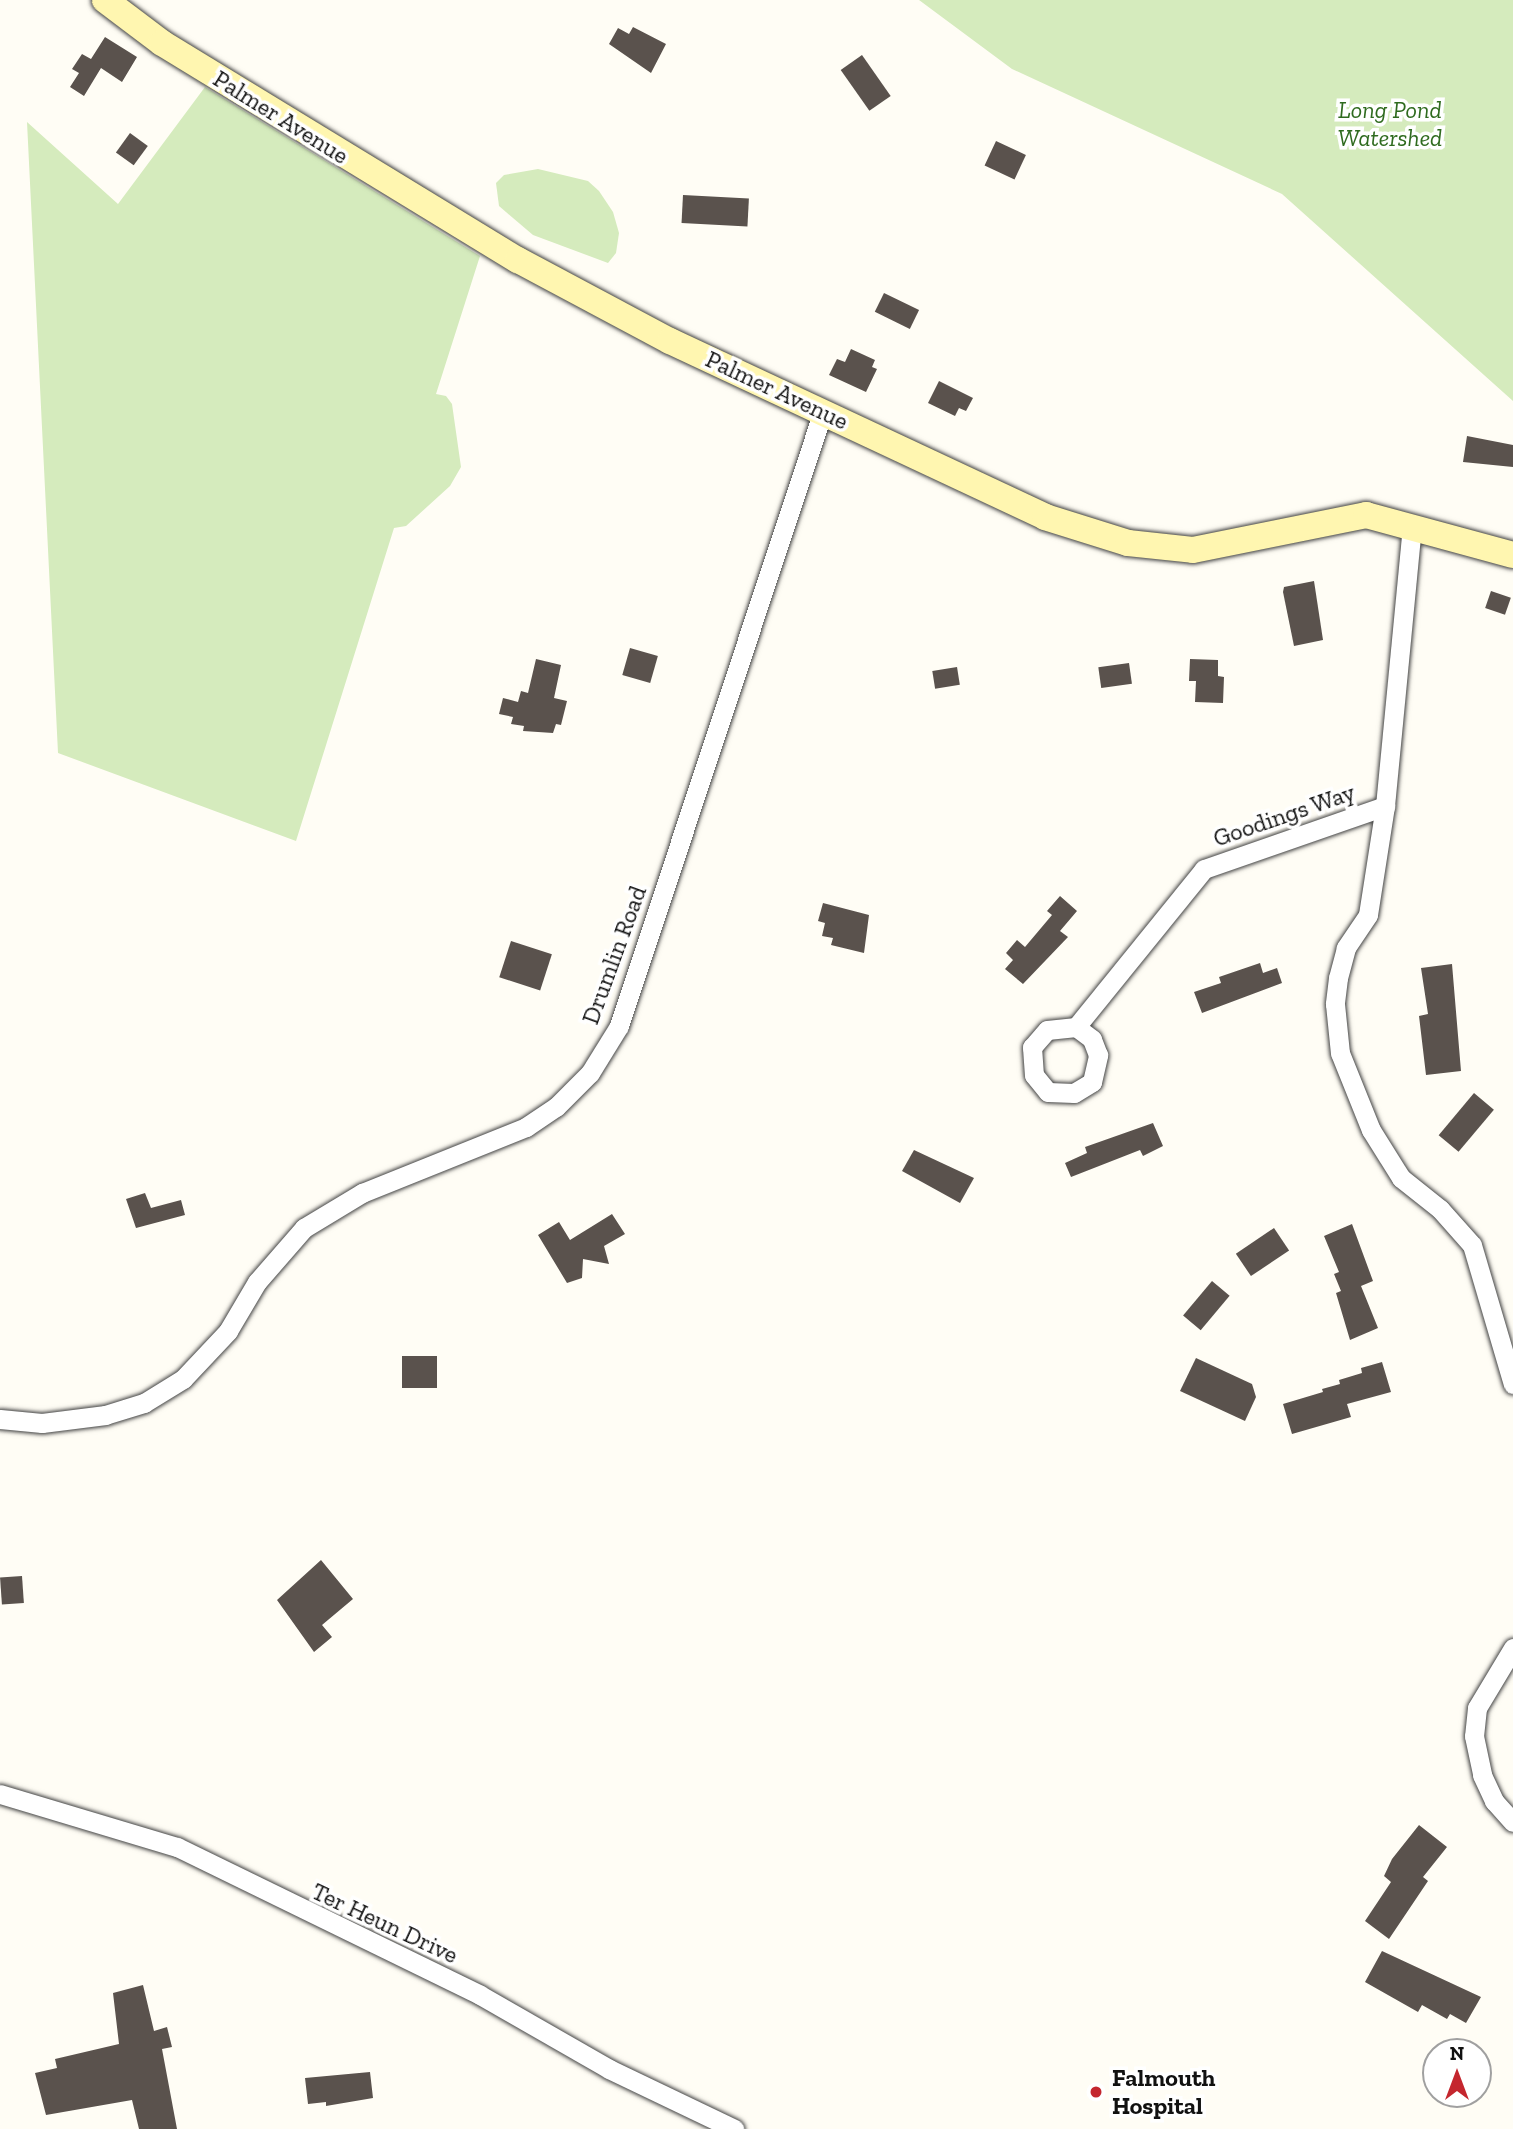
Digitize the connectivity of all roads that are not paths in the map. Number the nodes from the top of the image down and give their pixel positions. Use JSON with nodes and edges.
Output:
{"nodes":[{"id":1,"x":105,"y":0,"type":"edge"},
{"id":2,"x":823,"y":411,"type":"junction"},
{"id":3,"x":1412,"y":525,"type":"junction"},
{"id":4,"x":1513,"y":555,"type":"edge"},
{"id":5,"x":1385,"y":806,"type":"junction"},
{"id":6,"x":1076,"y":1027,"type":"dead end"},
{"id":7,"x":1513,"y":1384,"type":"edge"},
{"id":8,"x":0,"y":1419,"type":"edge"},
{"id":9,"x":1513,"y":1648,"type":"edge"},
{"id":10,"x":0,"y":1794,"type":"edge"},
{"id":11,"x":1513,"y":1822,"type":"edge"},
{"id":12,"x":734,"y":2129,"type":"edge"}],
"edges":[{"from":1,"to":2,"type":"main road","name":"Palmer Avenue"},
{"from":2,"to":3,"type":"main road","name":"Palmer Avenue"},
{"from":2,"to":8,"type":"street","name":"Drumlin Road"},
{"from":3,"to":4,"type":"main road","name":"Palmer Avenue"},
{"from":3,"to":5,"type":"street","name":"Goodings Way"},
{"from":5,"to":6,"type":"street","name":"Goodings Way"},
{"from":5,"to":7,"type":"street"},
{"from":9,"to":11,"type":"street"},
{"from":10,"to":12,"type":"street","name":"Ter Heun Drive"}]}
